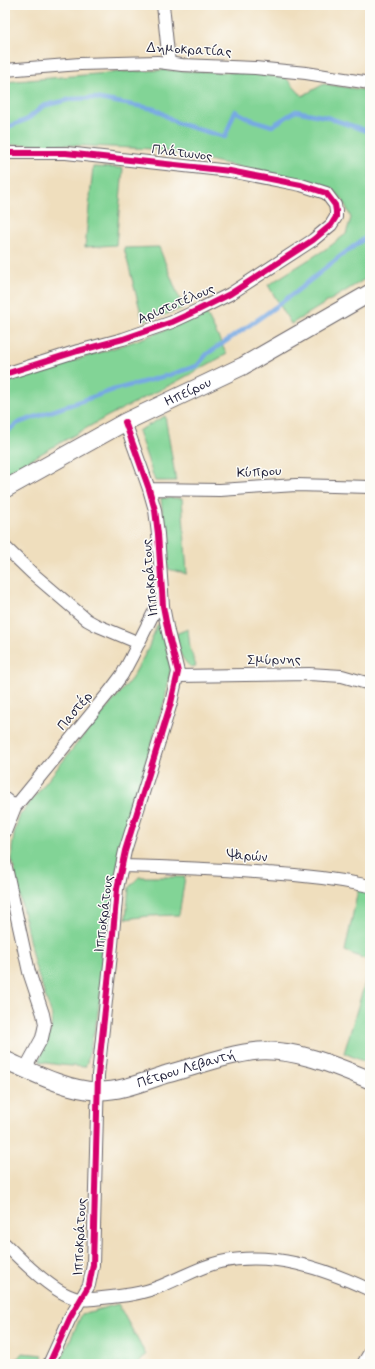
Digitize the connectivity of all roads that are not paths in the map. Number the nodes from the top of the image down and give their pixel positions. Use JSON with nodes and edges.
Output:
{"nodes":[{"id":1,"x":163,"y":5,"type":"edge"},
{"id":2,"x":169,"y":63,"type":"junction"},
{"id":3,"x":5,"y":70,"type":"edge"},
{"id":4,"x":370,"y":84,"type":"edge"},
{"id":5,"x":5,"y":153,"type":"edge"},
{"id":6,"x":336,"y":217,"type":"joint"},
{"id":7,"x":370,"y":293,"type":"edge"},
{"id":8,"x":5,"y":374,"type":"edge"},
{"id":9,"x":125,"y":422,"type":"junction"},
{"id":10,"x":370,"y":487,"type":"edge"},
{"id":11,"x":5,"y":489,"type":"edge"},
{"id":12,"x":149,"y":489,"type":"junction"},
{"id":13,"x":5,"y":547,"type":"edge"},
{"id":14,"x":163,"y":606,"type":"junction"},
{"id":15,"x":139,"y":643,"type":"junction"},
{"id":16,"x":178,"y":676,"type":"junction"},
{"id":17,"x":370,"y":684,"type":"edge"},
{"id":18,"x":5,"y":799,"type":"edge"},
{"id":19,"x":15,"y":807,"type":"junction"},
{"id":20,"x":5,"y":832,"type":"edge"},
{"id":21,"x":5,"y":863,"type":"edge"},
{"id":22,"x":122,"y":866,"type":"junction"},
{"id":23,"x":370,"y":886,"type":"edge"},
{"id":24,"x":5,"y":1060,"type":"edge"},
{"id":25,"x":26,"y":1069,"type":"junction"},
{"id":26,"x":370,"y":1080,"type":"edge"},
{"id":27,"x":98,"y":1091,"type":"junction"},
{"id":28,"x":5,"y":1244,"type":"edge"},
{"id":29,"x":370,"y":1290,"type":"edge"},
{"id":30,"x":82,"y":1299,"type":"junction"},
{"id":31,"x":370,"y":1352,"type":"edge"},
{"id":32,"x":49,"y":1364,"type":"edge"},
{"id":33,"x":363,"y":1364,"type":"edge"}],
"edges":[{"from":1,"to":2,"type":"street"},
{"from":2,"to":3,"type":"street","name":"Δημοκρατίας"},
{"from":2,"to":4,"type":"street","name":"Δημοκρατίας"},
{"from":5,"to":6,"type":"street","name":"Πλάτωνος"},
{"from":6,"to":8,"type":"street","name":"Αριστοτέλους"},
{"from":7,"to":9,"type":"street","name":"Ηπείρου"},
{"from":9,"to":11,"type":"street","name":"Ηπείρου"},
{"from":9,"to":12,"type":"street","name":"Ιπποκράτους"},
{"from":10,"to":12,"type":"street","name":"Κύπρου"},
{"from":12,"to":14,"type":"street","name":"Ιπποκράτους"},
{"from":13,"to":15,"type":"street"},
{"from":14,"to":15,"type":"street","name":"Παστέρ"},
{"from":14,"to":16,"type":"street","name":"Ιπποκράτους"},
{"from":15,"to":19,"type":"street","name":"Παστέρ"},
{"from":16,"to":17,"type":"street","name":"Σμύρνης"},
{"from":16,"to":22,"type":"street","name":"Ιπποκράτους"},
{"from":18,"to":19,"type":"street"},
{"from":19,"to":20,"type":"street","name":"Παστέρ"},
{"from":21,"to":25,"type":"street"},
{"from":22,"to":23,"type":"street","name":"Ψαρών"},
{"from":22,"to":27,"type":"street","name":"Ιπποκράτους"},
{"from":24,"to":25,"type":"street","name":"Πέτρου Λεβαντή"},
{"from":25,"to":27,"type":"street","name":"Πέτρου Λεβαντή"},
{"from":26,"to":27,"type":"street","name":"Πέτρου Λεβαντή"},
{"from":27,"to":30,"type":"street","name":"Ιπποκράτους"},
{"from":28,"to":30,"type":"street"},
{"from":29,"to":30,"type":"street"},
{"from":30,"to":32,"type":"street","name":"Ιπποκράτους"},
{"from":31,"to":33,"type":"street"}]}
